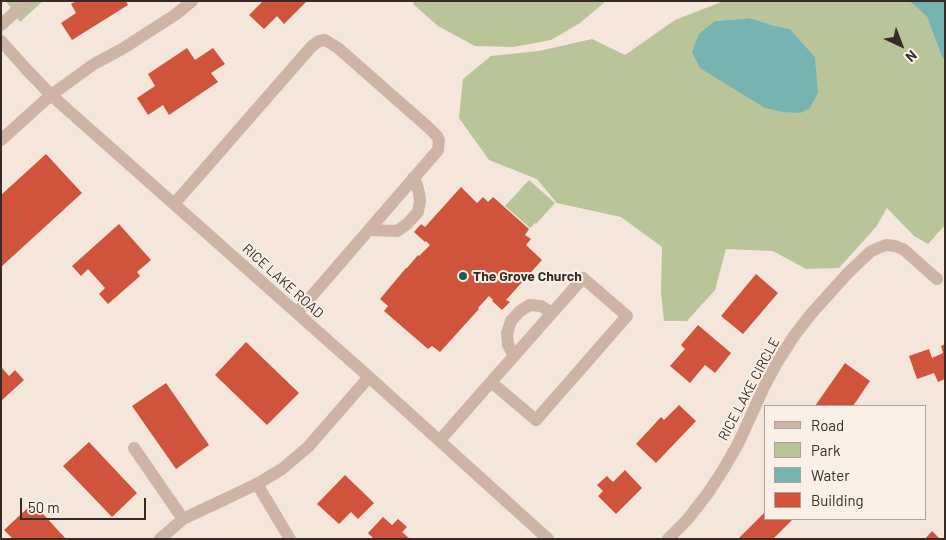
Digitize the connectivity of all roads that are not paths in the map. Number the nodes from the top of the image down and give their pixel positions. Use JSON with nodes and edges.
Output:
{"nodes":[{"id":1,"x":26,"y":1,"type":"edge"},
{"id":2,"x":192,"y":1,"type":"edge"},
{"id":3,"x":1,"y":25,"type":"edge"},
{"id":4,"x":1,"y":41,"type":"edge"},
{"id":5,"x":51,"y":95,"type":"junction"},
{"id":6,"x":1,"y":140,"type":"edge"},
{"id":7,"x":413,"y":178,"type":"junction"},
{"id":8,"x":174,"y":204,"type":"junction"},
{"id":9,"x":369,"y":230,"type":"junction"},
{"id":10,"x":937,"y":279,"type":"dead end"},
{"id":11,"x":296,"y":313,"type":"junction"},
{"id":12,"x":552,"y":313,"type":"junction"},
{"id":13,"x":514,"y":356,"type":"junction"},
{"id":14,"x":369,"y":377,"type":"junction"},
{"id":15,"x":491,"y":382,"type":"junction"},
{"id":16,"x":440,"y":440,"type":"junction"},
{"id":17,"x":134,"y":448,"type":"dead end"},
{"id":18,"x":257,"y":484,"type":"junction"},
{"id":19,"x":183,"y":519,"type":"junction"},
{"id":20,"x":160,"y":539,"type":"edge"},
{"id":21,"x":290,"y":539,"type":"edge"},
{"id":22,"x":548,"y":539,"type":"edge"},
{"id":23,"x":668,"y":539,"type":"edge"}],
"edges":[{"from":1,"to":3,"type":"street"},
{"from":2,"to":5,"type":"street"},
{"from":4,"to":5,"type":"street","name":"RICE LAKE ROAD"},
{"from":5,"to":6,"type":"street"},
{"from":5,"to":8,"type":"street","name":"RICE LAKE ROAD"},
{"from":7,"to":8,"type":"street"},
{"from":7,"to":9,"type":"street"},
{"from":7,"to":9,"type":"street"},
{"from":8,"to":11,"type":"street","name":"RICE LAKE ROAD"},
{"from":9,"to":11,"type":"street"},
{"from":10,"to":23,"type":"street","name":"RICE LAKE CIRCLE"},
{"from":11,"to":14,"type":"street","name":"RICE LAKE ROAD"},
{"from":12,"to":13,"type":"street"},
{"from":12,"to":13,"type":"street"},
{"from":12,"to":15,"type":"street"},
{"from":13,"to":15,"type":"street"},
{"from":14,"to":16,"type":"street","name":"RICE LAKE ROAD"},
{"from":14,"to":18,"type":"street"},
{"from":15,"to":16,"type":"street"},
{"from":16,"to":22,"type":"street","name":"RICE LAKE ROAD"},
{"from":17,"to":19,"type":"street"},
{"from":18,"to":19,"type":"street"},
{"from":18,"to":21,"type":"street"},
{"from":19,"to":20,"type":"street"}]}
